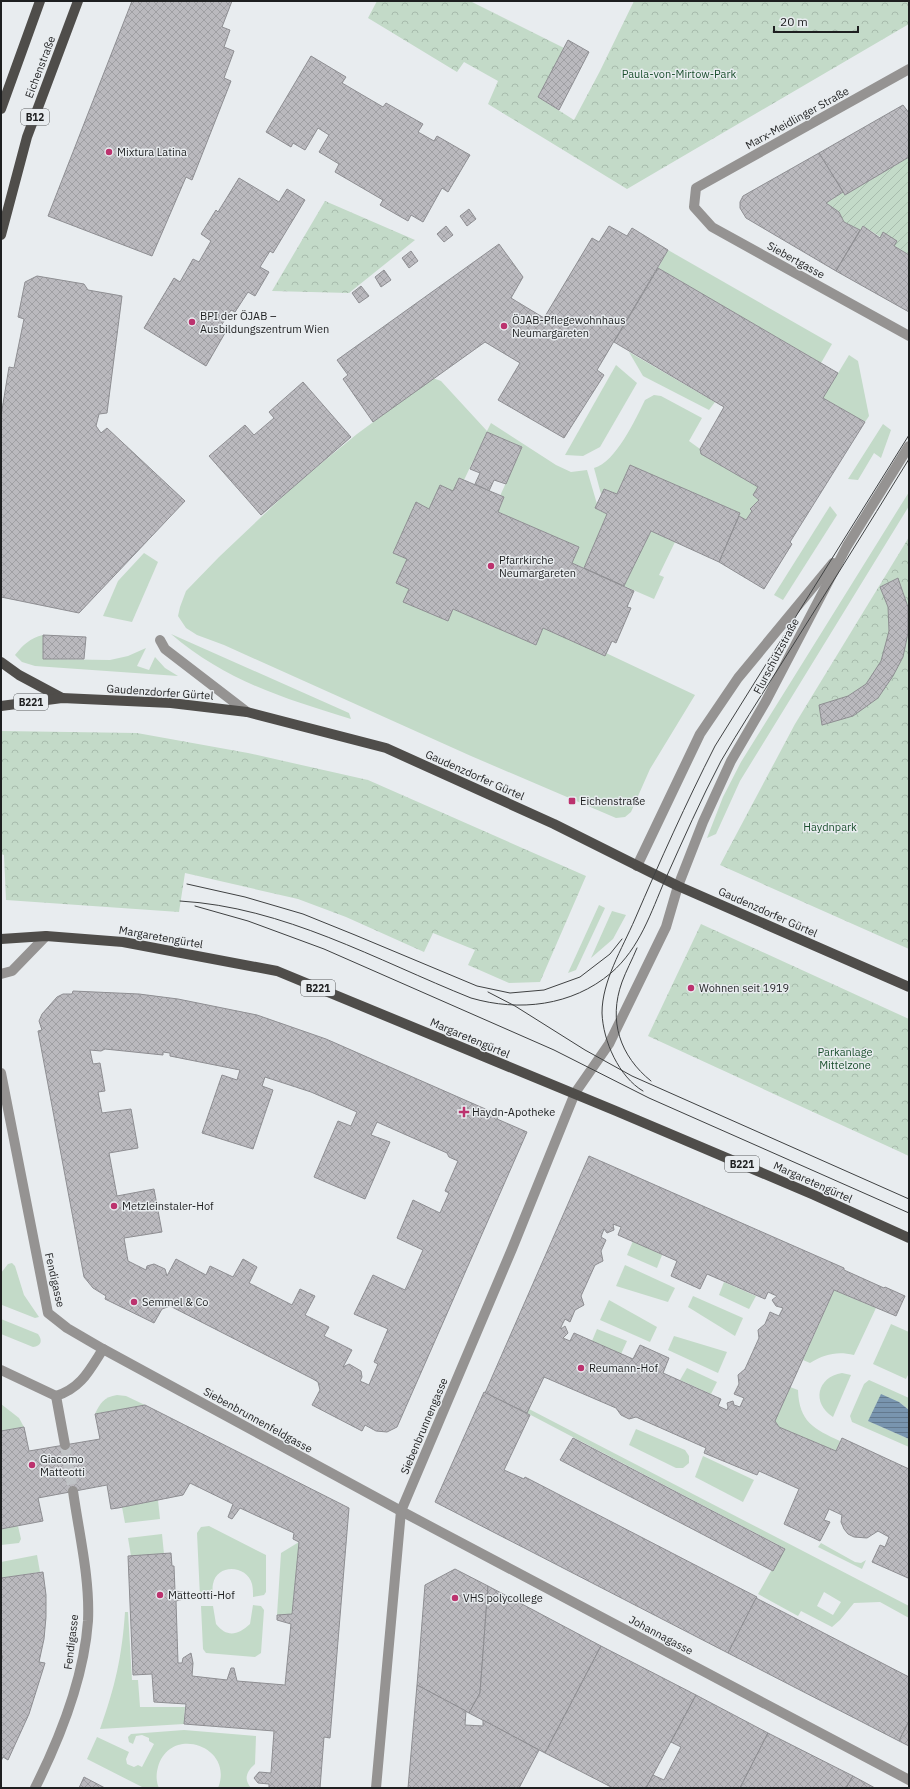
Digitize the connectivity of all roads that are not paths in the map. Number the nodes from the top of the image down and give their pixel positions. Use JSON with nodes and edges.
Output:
{"nodes":[{"id":1,"x":40,"y":1,"type":"edge"},
{"id":2,"x":78,"y":1,"type":"edge"},
{"id":3,"x":909,"y":69,"type":"edge"},
{"id":4,"x":1,"y":109,"type":"edge"},
{"id":5,"x":696,"y":188,"type":"joint"},
{"id":6,"x":1,"y":235,"type":"edge"},
{"id":7,"x":909,"y":336,"type":"edge"},
{"id":8,"x":909,"y":446,"type":"edge"},
{"id":9,"x":847,"y":546,"type":"junction"},
{"id":10,"x":160,"y":640,"type":"dead end"},
{"id":11,"x":1,"y":662,"type":"edge"},
{"id":12,"x":62,"y":698,"type":"junction"},
{"id":13,"x":1,"y":706,"type":"edge"},
{"id":14,"x":247,"y":712,"type":"junction"},
{"id":15,"x":637,"y":866,"type":"junction"},
{"id":16,"x":678,"y":886,"type":"junction"},
{"id":17,"x":46,"y":936,"type":"junction"},
{"id":18,"x":1,"y":938,"type":"edge"},
{"id":19,"x":1,"y":974,"type":"edge"},
{"id":20,"x":909,"y":987,"type":"edge"},
{"id":21,"x":1,"y":1073,"type":"edge"},
{"id":22,"x":574,"y":1093,"type":"junction"},
{"id":23,"x":909,"y":1238,"type":"edge"},
{"id":24,"x":103,"y":1349,"type":"junction"},
{"id":25,"x":1,"y":1370,"type":"edge"},
{"id":26,"x":56,"y":1396,"type":"junction"},
{"id":27,"x":65,"y":1445,"type":"tunnel mouth"},
{"id":28,"x":74,"y":1492,"type":"tunnel mouth"},
{"id":29,"x":401,"y":1512,"type":"junction"},
{"id":30,"x":909,"y":1780,"type":"edge"},
{"id":31,"x":35,"y":1788,"type":"edge"},
{"id":32,"x":376,"y":1788,"type":"edge"}],
"edges":[{"from":1,"to":4,"type":"main road","name":"Eichenstraße"},
{"from":2,"to":6,"type":"main road","name":"Eichenstraße","number":"B12"},
{"from":3,"to":5,"type":"street","name":"Marx-Meidlinger Straße"},
{"from":5,"to":7,"type":"street","name":"Siebertgasse"},
{"from":8,"to":9,"type":"street","name":"Flurschützstraße"},
{"from":9,"to":15,"type":"street"},
{"from":9,"to":16,"type":"street","name":"Flurschützstraße"},
{"from":10,"to":14,"type":"street"},
{"from":11,"to":12,"type":"main road"},
{"from":12,"to":13,"type":"main road","name":"Gaudenzdorfer Gürtel","number":"B221"},
{"from":12,"to":14,"type":"main road","name":"Gaudenzdorfer Gürtel","number":"B221"},
{"from":14,"to":15,"type":"main road","name":"Gaudenzdorfer Gürtel","number":"B221"},
{"from":15,"to":16,"type":"main road","name":"Gaudenzdorfer Gürtel","number":"B221"},
{"from":16,"to":20,"type":"main road","name":"Gaudenzdorfer Gürtel","number":"B221"},
{"from":16,"to":22,"type":"street","name":"Flurschützstraße"},
{"from":17,"to":18,"type":"main road","name":"Margaretengürtel","number":"B221"},
{"from":17,"to":19,"type":"street"},
{"from":17,"to":22,"type":"main road","name":"Margaretengürtel","number":"B221"},
{"from":21,"to":24,"type":"street","name":"Fendigasse"},
{"from":22,"to":23,"type":"main road","name":"Margaretengürtel","number":"B221"},
{"from":22,"to":29,"type":"street","name":"Siebenbrunnengasse"},
{"from":24,"to":26,"type":"street"},
{"from":24,"to":29,"type":"street","name":"Siebenbrunnenfeldgasse"},
{"from":25,"to":26,"type":"street"},
{"from":26,"to":27,"type":"street"},
{"from":28,"to":31,"type":"street","name":"Fendigasse"},
{"from":29,"to":30,"type":"street","name":"Johannagasse"},
{"from":29,"to":32,"type":"street","name":"Siebenbrunnengasse"}]}
